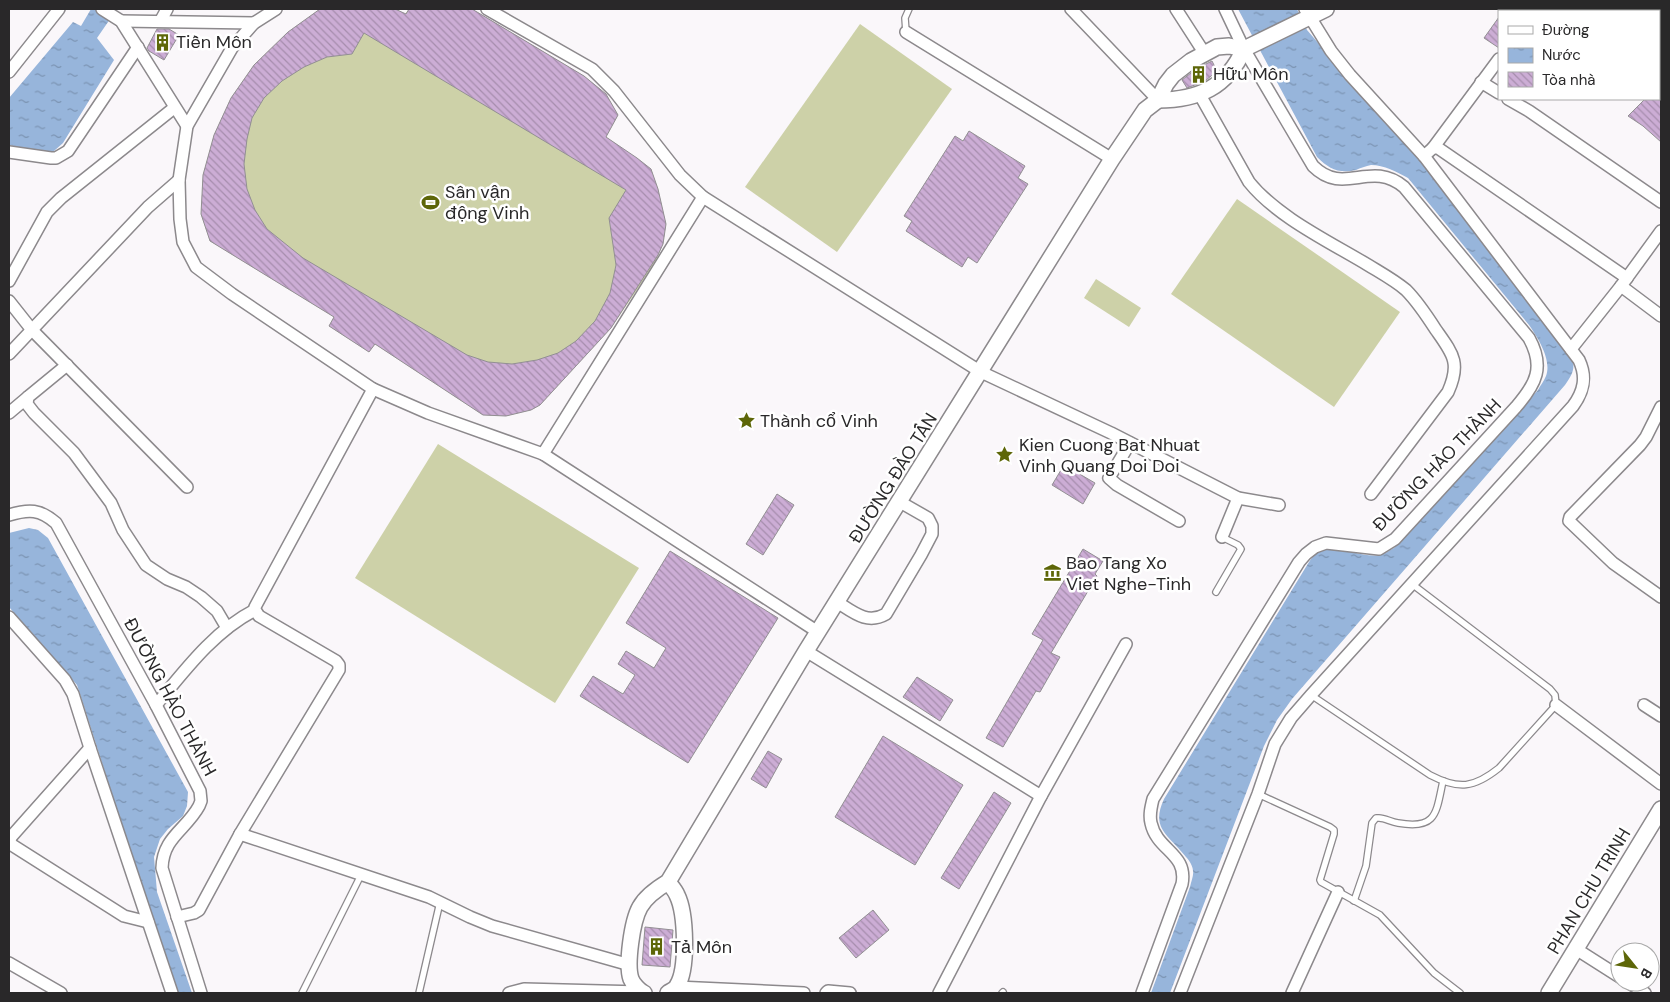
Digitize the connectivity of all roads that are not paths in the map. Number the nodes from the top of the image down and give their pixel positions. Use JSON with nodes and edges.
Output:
{"nodes":[{"id":1,"x":60,"y":9,"type":"edge"},
{"id":2,"x":102,"y":9,"type":"edge"},
{"id":3,"x":166,"y":9,"type":"edge"},
{"id":4,"x":276,"y":9,"type":"edge"},
{"id":5,"x":487,"y":9,"type":"edge"},
{"id":6,"x":909,"y":9,"type":"edge"},
{"id":7,"x":1071,"y":9,"type":"edge"},
{"id":8,"x":1176,"y":9,"type":"edge"},
{"id":9,"x":1225,"y":9,"type":"edge"},
{"id":10,"x":1326,"y":9,"type":"edge"},
{"id":11,"x":1305,"y":15,"type":"edge"},
{"id":12,"x":161,"y":20,"type":"junction"},
{"id":13,"x":121,"y":21,"type":"junction"},
{"id":14,"x":254,"y":22,"type":"junction"},
{"id":15,"x":906,"y":32,"type":"joint"},
{"id":16,"x":138,"y":47,"type":"junction"},
{"id":17,"x":1248,"y":47,"type":"junction"},
{"id":18,"x":1205,"y":54,"type":"junction"},
{"id":19,"x":1498,"y":60,"type":"edge"},
{"id":20,"x":9,"y":72,"type":"edge"},
{"id":21,"x":1481,"y":82,"type":"junction"},
{"id":22,"x":1498,"y":92,"type":"edge"},
{"id":23,"x":1200,"y":95,"type":"junction"},
{"id":24,"x":1158,"y":100,"type":"junction"},
{"id":25,"x":1510,"y":100,"type":"edge"},
{"id":26,"x":174,"y":108,"type":"junction"},
{"id":27,"x":187,"y":126,"type":"junction"},
{"id":28,"x":1433,"y":148,"type":"junction"},
{"id":29,"x":9,"y":152,"type":"edge"},
{"id":30,"x":1424,"y":156,"type":"junction"},
{"id":31,"x":1112,"y":159,"type":"junction"},
{"id":32,"x":179,"y":180,"type":"junction"},
{"id":33,"x":703,"y":197,"type":"junction"},
{"id":34,"x":1661,"y":202,"type":"edge"},
{"id":35,"x":1661,"y":231,"type":"edge"},
{"id":36,"x":9,"y":281,"type":"edge"},
{"id":37,"x":1624,"y":282,"type":"junction"},
{"id":38,"x":9,"y":300,"type":"edge"},
{"id":39,"x":1661,"y":316,"type":"edge"},
{"id":40,"x":32,"y":330,"type":"junction"},
{"id":41,"x":1571,"y":349,"type":"junction"},
{"id":42,"x":9,"y":354,"type":"edge"},
{"id":43,"x":68,"y":365,"type":"junction"},
{"id":44,"x":981,"y":372,"type":"junction"},
{"id":45,"x":374,"y":389,"type":"junction"},
{"id":46,"x":28,"y":397,"type":"junction"},
{"id":47,"x":1661,"y":407,"type":"edge"},
{"id":48,"x":9,"y":413,"type":"edge"},
{"id":49,"x":1657,"y":426,"type":"edge"},
{"id":50,"x":1130,"y":443,"type":"junction"},
{"id":51,"x":543,"y":454,"type":"junction"},
{"id":52,"x":187,"y":487,"type":"dead end"},
{"id":53,"x":1372,"y":494,"type":"dead end"},
{"id":54,"x":1238,"y":498,"type":"junction"},
{"id":55,"x":900,"y":502,"type":"junction"},
{"id":56,"x":1279,"y":505,"type":"dead end"},
{"id":57,"x":9,"y":515,"type":"edge"},
{"id":58,"x":1179,"y":521,"type":"dead end"},
{"id":59,"x":1222,"y":537,"type":"joint"},
{"id":60,"x":1412,"y":584,"type":"junction"},
{"id":61,"x":1216,"y":592,"type":"dead end"},
{"id":62,"x":1661,"y":598,"type":"edge"},
{"id":63,"x":837,"y":602,"type":"junction"},
{"id":64,"x":255,"y":610,"type":"junction"},
{"id":65,"x":9,"y":617,"type":"edge"},
{"id":66,"x":227,"y":628,"type":"junction"},
{"id":67,"x":818,"y":632,"type":"junction"},
{"id":68,"x":1126,"y":644,"type":"dead end"},
{"id":69,"x":806,"y":651,"type":"junction"},
{"id":70,"x":1311,"y":695,"type":"junction"},
{"id":71,"x":156,"y":705,"type":"junction"},
{"id":72,"x":1556,"y":705,"type":"junction"},
{"id":73,"x":1644,"y":705,"type":"dead end"},
{"id":74,"x":1661,"y":716,"type":"edge"},
{"id":75,"x":90,"y":748,"type":"junction"},
{"id":76,"x":1444,"y":781,"type":"junction"},
{"id":77,"x":1661,"y":784,"type":"edge"},
{"id":78,"x":1258,"y":794,"type":"junction"},
{"id":79,"x":1041,"y":796,"type":"junction"},
{"id":80,"x":1661,"y":809,"type":"edge"},
{"id":81,"x":240,"y":834,"type":"junction"},
{"id":82,"x":361,"y":875,"type":"junction"},
{"id":83,"x":668,"y":882,"type":"junction"},
{"id":84,"x":1338,"y":892,"type":"junction"},
{"id":85,"x":1354,"y":901,"type":"junction"},
{"id":86,"x":440,"y":902,"type":"junction"},
{"id":87,"x":177,"y":917,"type":"junction"},
{"id":88,"x":148,"y":922,"type":"junction"},
{"id":89,"x":1576,"y":949,"type":"junction"},
{"id":90,"x":9,"y":964,"type":"edge"},
{"id":91,"x":630,"y":965,"type":"junction"},
{"id":92,"x":1610,"y":971,"type":"edge"},
{"id":93,"x":673,"y":990,"type":"edge"},
{"id":94,"x":61,"y":993,"type":"edge"},
{"id":95,"x":172,"y":993,"type":"edge"},
{"id":96,"x":201,"y":993,"type":"edge"},
{"id":97,"x":302,"y":993,"type":"edge"},
{"id":98,"x":419,"y":993,"type":"edge"},
{"id":99,"x":509,"y":993,"type":"edge"},
{"id":100,"x":642,"y":993,"type":"edge"},
{"id":101,"x":804,"y":993,"type":"edge"},
{"id":102,"x":826,"y":993,"type":"edge"},
{"id":103,"x":850,"y":993,"type":"edge"},
{"id":104,"x":939,"y":993,"type":"edge"},
{"id":105,"x":1142,"y":993,"type":"edge"},
{"id":106,"x":1180,"y":993,"type":"edge"},
{"id":107,"x":1292,"y":993,"type":"edge"},
{"id":108,"x":1460,"y":993,"type":"edge"},
{"id":109,"x":1548,"y":993,"type":"edge"}],
"edges":[{"from":1,"to":20,"type":"street"},
{"from":2,"to":13,"type":"street"},
{"from":3,"to":12,"type":"street"},
{"from":4,"to":14,"type":"street"},
{"from":5,"to":33,"type":"street"},
{"from":6,"to":15,"type":"lane"},
{"from":7,"to":24,"type":"street"},
{"from":8,"to":18,"type":"street"},
{"from":9,"to":17,"type":"street","name":"ĐƯỜNG HÀO THÀNH"},
{"from":10,"to":11,"type":"street"},
{"from":11,"to":17,"type":"street"},
{"from":11,"to":30,"type":"street"},
{"from":12,"to":13,"type":"street"},
{"from":12,"to":14,"type":"street"},
{"from":13,"to":16,"type":"street"},
{"from":14,"to":27,"type":"street"},
{"from":15,"to":31,"type":"street"},
{"from":16,"to":26,"type":"street"},
{"from":16,"to":29,"type":"street"},
{"from":17,"to":18,"type":"street","name":"ĐƯỜNG ĐÀO TẤN"},
{"from":17,"to":23,"type":"street"},
{"from":17,"to":105,"type":"street","name":"ĐƯỜNG HÀO THÀNH"},
{"from":18,"to":24,"type":"street","name":"ĐƯỜNG ĐÀO TẤN"},
{"from":19,"to":21,"type":"street"},
{"from":21,"to":22,"type":"street"},
{"from":21,"to":28,"type":"street"},
{"from":23,"to":24,"type":"street"},
{"from":23,"to":53,"type":"street"},
{"from":24,"to":31,"type":"street","name":"ĐƯỜNG ĐÀO TẤN"},
{"from":25,"to":34,"type":"street"},
{"from":26,"to":27,"type":"street"},
{"from":26,"to":36,"type":"street"},
{"from":27,"to":32,"type":"street"},
{"from":28,"to":30,"type":"street"},
{"from":28,"to":37,"type":"street"},
{"from":30,"to":41,"type":"street"},
{"from":31,"to":44,"type":"street","name":"ĐƯỜNG ĐÀO TẤN"},
{"from":32,"to":40,"type":"street"},
{"from":32,"to":45,"type":"street"},
{"from":33,"to":44,"type":"street"},
{"from":33,"to":51,"type":"street"},
{"from":35,"to":37,"type":"street"},
{"from":37,"to":39,"type":"street"},
{"from":37,"to":41,"type":"street"},
{"from":38,"to":40,"type":"street"},
{"from":40,"to":42,"type":"street"},
{"from":40,"to":43,"type":"street"},
{"from":41,"to":60,"type":"street"},
{"from":43,"to":46,"type":"street"},
{"from":43,"to":52,"type":"street"},
{"from":44,"to":50,"type":"street"},
{"from":44,"to":55,"type":"street","name":"ĐƯỜNG ĐÀO TẤN"},
{"from":45,"to":51,"type":"street"},
{"from":45,"to":64,"type":"street"},
{"from":46,"to":48,"type":"street"},
{"from":46,"to":66,"type":"street"},
{"from":47,"to":49,"type":"street"},
{"from":49,"to":62,"type":"street"},
{"from":50,"to":54,"type":"street"},
{"from":50,"to":58,"type":"street"},
{"from":51,"to":67,"type":"street"},
{"from":54,"to":56,"type":"street"},
{"from":54,"to":59,"type":"street"},
{"from":55,"to":63,"type":"street","name":"ĐƯỜNG ĐÀO TẤN"},
{"from":55,"to":63,"type":"street"},
{"from":57,"to":71,"type":"street","name":"ĐƯỜNG HÀO THÀNH"},
{"from":59,"to":61,"type":"lane"},
{"from":60,"to":70,"type":"street"},
{"from":60,"to":72,"type":"lane"},
{"from":63,"to":67,"type":"street","name":"ĐƯỜNG ĐÀO TẤN"},
{"from":64,"to":66,"type":"street"},
{"from":64,"to":81,"type":"street"},
{"from":65,"to":75,"type":"street"},
{"from":66,"to":71,"type":"street"},
{"from":67,"to":69,"type":"street","name":"ĐƯỜNG ĐÀO TẤN"},
{"from":68,"to":79,"type":"street"},
{"from":69,"to":79,"type":"street"},
{"from":69,"to":83,"type":"street","name":"ĐƯỜNG ĐÀO TẤN"},
{"from":70,"to":76,"type":"lane"},
{"from":70,"to":78,"type":"street"},
{"from":71,"to":87,"type":"street","name":"ĐƯỜNG HÀO THÀNH"},
{"from":72,"to":76,"type":"lane"},
{"from":72,"to":77,"type":"street"},
{"from":73,"to":74,"type":"street"},
{"from":75,"to":88,"type":"street"},
{"from":75,"to":88,"type":"street"},
{"from":76,"to":85,"type":"lane"},
{"from":78,"to":84,"type":"lane"},
{"from":78,"to":106,"type":"street"},
{"from":79,"to":104,"type":"street"},
{"from":80,"to":89,"type":"street","name":"PHAN CHU TRINH"},
{"from":81,"to":82,"type":"street"},
{"from":81,"to":87,"type":"street"},
{"from":82,"to":86,"type":"street"},
{"from":82,"to":97,"type":"lane"},
{"from":83,"to":91,"type":"street","name":"ĐƯỜNG ĐÀO TẤN"},
{"from":83,"to":93,"type":"street"},
{"from":84,"to":85,"type":"lane"},
{"from":84,"to":107,"type":"street"},
{"from":85,"to":108,"type":"lane"},
{"from":86,"to":91,"type":"street"},
{"from":86,"to":98,"type":"lane"},
{"from":87,"to":96,"type":"street","name":"ĐƯỜNG HÀO THÀNH"},
{"from":88,"to":95,"type":"street"},
{"from":89,"to":92,"type":"street"},
{"from":89,"to":109,"type":"street","name":"PHAN CHU TRINH"},
{"from":90,"to":94,"type":"street"},
{"from":91,"to":100,"type":"street","name":"ĐƯỜNG ĐÀO TẤN"},
{"from":93,"to":101,"type":"street"},
{"from":99,"to":100,"type":"street"},
{"from":102,"to":103,"type":"street"}]}
